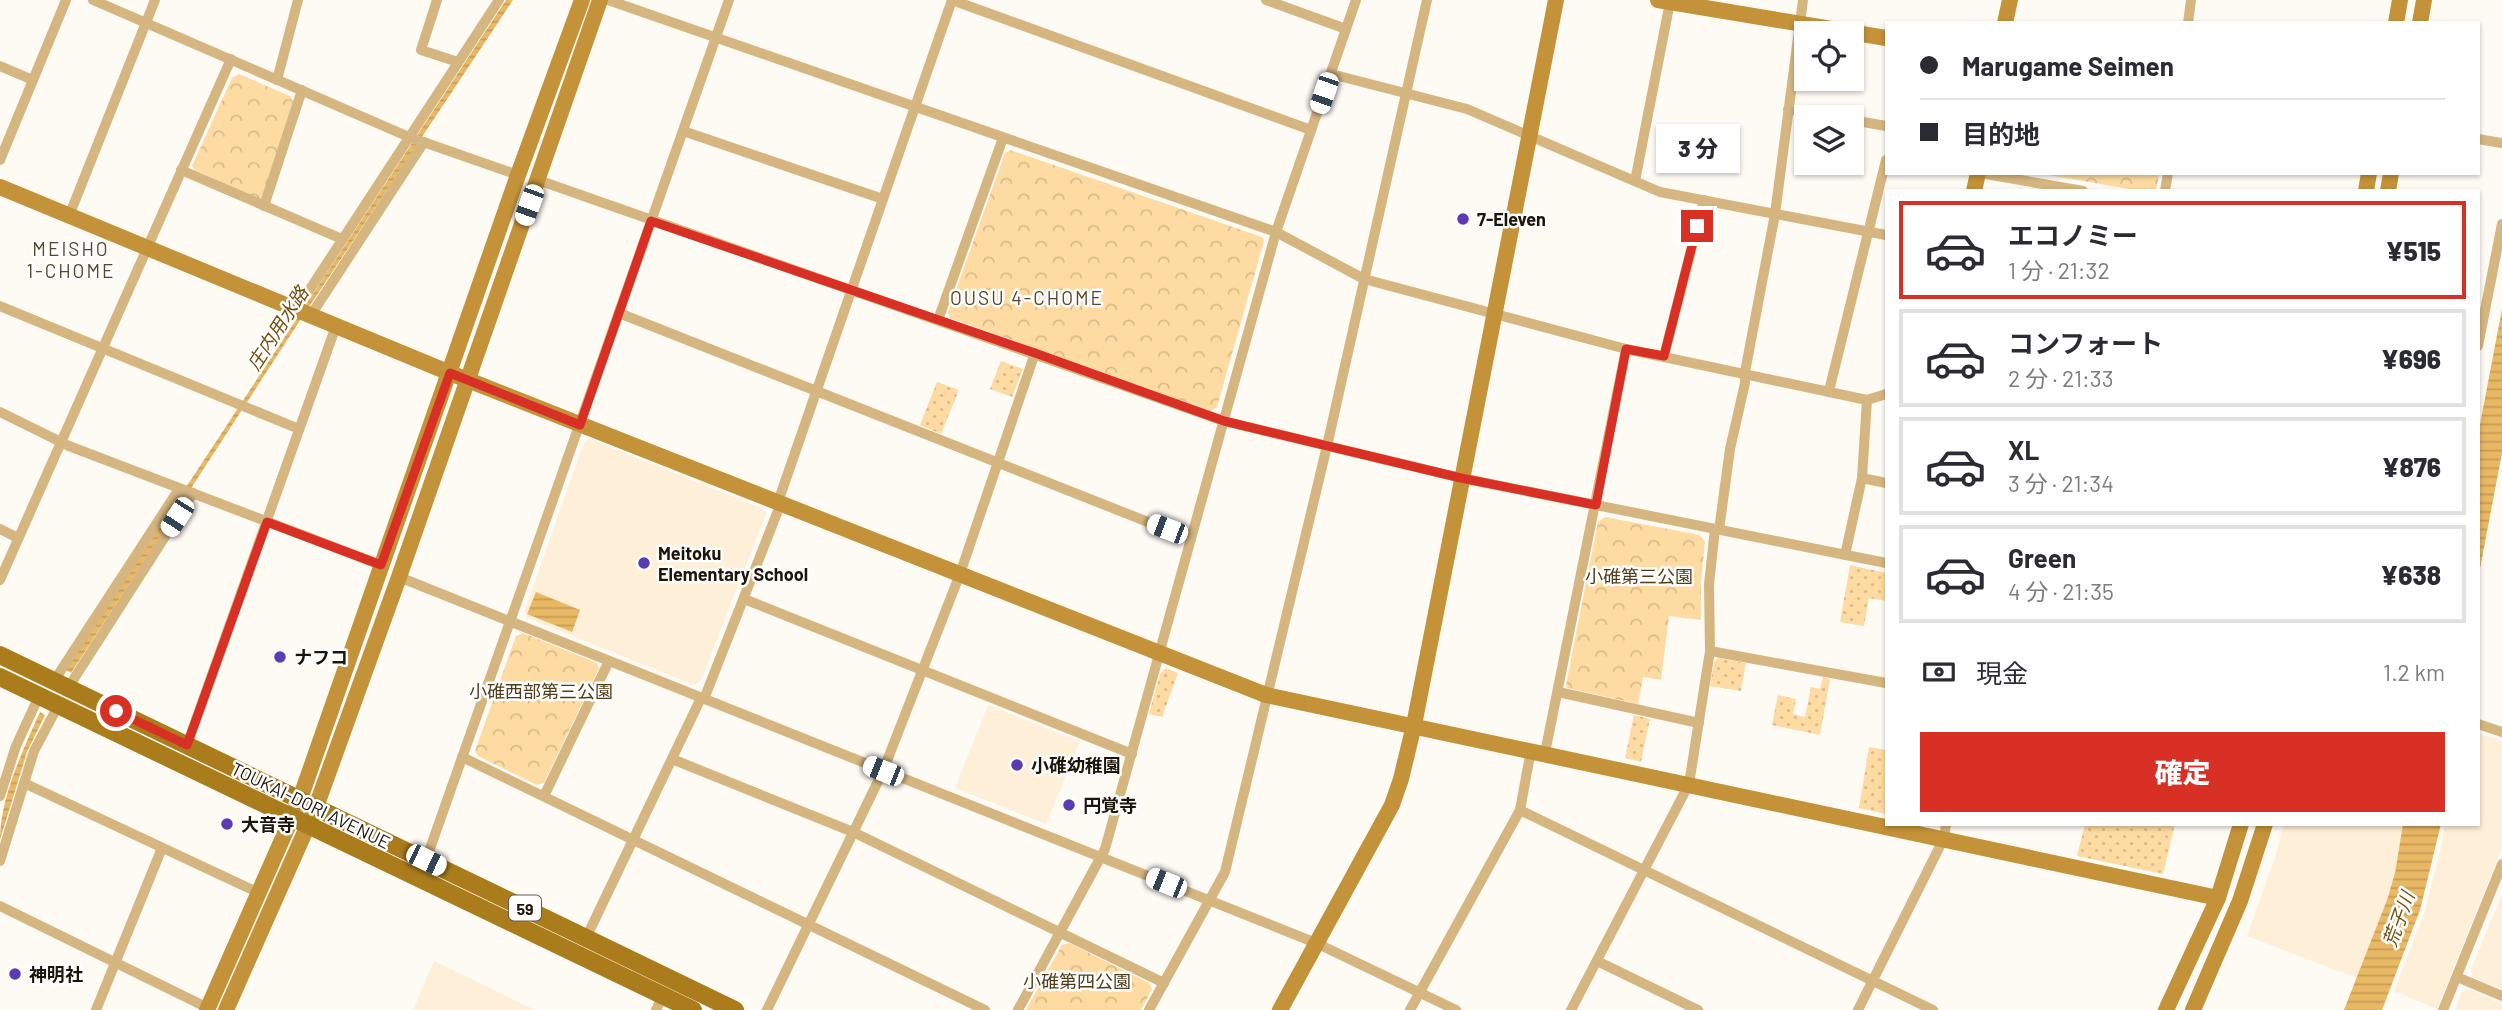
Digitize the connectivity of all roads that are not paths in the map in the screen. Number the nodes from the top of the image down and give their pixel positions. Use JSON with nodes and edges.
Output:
{"nodes":[{"id":1,"x":66,"y":0,"type":"edge"},
{"id":2,"x":93,"y":0,"type":"edge"},
{"id":3,"x":155,"y":0,"type":"edge"},
{"id":4,"x":298,"y":0,"type":"edge"},
{"id":5,"x":438,"y":0,"type":"edge"},
{"id":6,"x":499,"y":0,"type":"edge"},
{"id":7,"x":582,"y":0,"type":"edge"},
{"id":8,"x":600,"y":0,"type":"edge"},
{"id":9,"x":608,"y":0,"type":"edge"},
{"id":10,"x":729,"y":0,"type":"edge"},
{"id":11,"x":952,"y":0,"type":"edge"},
{"id":12,"x":1266,"y":0,"type":"edge"},
{"id":13,"x":1356,"y":0,"type":"edge"},
{"id":14,"x":1427,"y":0,"type":"edge"},
{"id":15,"x":1556,"y":0,"type":"edge"},
{"id":16,"x":1802,"y":0,"type":"edge"},
{"id":17,"x":2010,"y":0,"type":"edge"},
{"id":18,"x":2191,"y":0,"type":"edge"},
{"id":19,"x":2400,"y":0,"type":"edge"},
{"id":20,"x":2424,"y":0,"type":"edge"},
{"id":21,"x":1664,"y":1,"type":"edge"},
{"id":22,"x":1800,"y":21,"type":"edge"},
{"id":23,"x":2005,"y":21,"type":"edge"},
{"id":24,"x":2189,"y":21,"type":"edge"},
{"id":25,"x":2396,"y":21,"type":"edge"},
{"id":26,"x":2420,"y":21,"type":"edge"},
{"id":27,"x":145,"y":22,"type":"junction"},
{"id":28,"x":1794,"y":22,"type":"edge"},
{"id":29,"x":1346,"y":29,"type":"junction"},
{"id":30,"x":1864,"y":33,"type":"edge"},
{"id":31,"x":716,"y":37,"type":"junction"},
{"id":32,"x":1885,"y":37,"type":"edge"},
{"id":33,"x":231,"y":59,"type":"junction"},
{"id":34,"x":458,"y":62,"type":"junction"},
{"id":35,"x":0,"y":66,"type":"edge"},
{"id":36,"x":1794,"y":66,"type":"edge"},
{"id":37,"x":1331,"y":74,"type":"junction"},
{"id":38,"x":33,"y":80,"type":"junction"},
{"id":39,"x":277,"y":80,"type":"junction"},
{"id":40,"x":302,"y":90,"type":"junction"},
{"id":41,"x":1408,"y":93,"type":"junction"},
{"id":42,"x":914,"y":108,"type":"junction"},
{"id":43,"x":1788,"y":109,"type":"junction"},
{"id":44,"x":1794,"y":110,"type":"edge"},
{"id":45,"x":1864,"y":122,"type":"edge"},
{"id":46,"x":1885,"y":126,"type":"edge"},
{"id":47,"x":1311,"y":130,"type":"junction"},
{"id":48,"x":683,"y":131,"type":"junction"},
{"id":49,"x":1529,"y":136,"type":"junction"},
{"id":50,"x":1003,"y":138,"type":"junction"},
{"id":51,"x":417,"y":139,"type":"junction"},
{"id":52,"x":2480,"y":139,"type":"edge"},
{"id":53,"x":2502,"y":143,"type":"edge"},
{"id":54,"x":0,"y":160,"type":"edge"},
{"id":55,"x":1885,"y":164,"type":"edge"},
{"id":56,"x":181,"y":170,"type":"junction"},
{"id":57,"x":518,"y":175,"type":"junction"},
{"id":58,"x":1991,"y":175,"type":"edge"},
{"id":59,"x":538,"y":180,"type":"junction"},
{"id":60,"x":1635,"y":181,"type":"junction"},
{"id":61,"x":0,"y":187,"type":"edge"},
{"id":62,"x":2071,"y":189,"type":"edge"},
{"id":63,"x":883,"y":199,"type":"junction"},
{"id":64,"x":1704,"y":200,"type":"junction"},
{"id":65,"x":264,"y":206,"type":"junction"},
{"id":66,"x":1775,"y":214,"type":"junction"},
{"id":67,"x":69,"y":215,"type":"junction"},
{"id":68,"x":651,"y":221,"type":"junction"},
{"id":69,"x":2502,"y":224,"type":"edge"},
{"id":70,"x":1869,"y":231,"type":"junction"},
{"id":71,"x":1276,"y":232,"type":"junction"},
{"id":72,"x":1885,"y":234,"type":"edge"},
{"id":73,"x":342,"y":239,"type":"junction"},
{"id":74,"x":147,"y":247,"type":"junction"},
{"id":75,"x":1364,"y":279,"type":"junction"},
{"id":76,"x":851,"y":290,"type":"junction"},
{"id":77,"x":0,"y":306,"type":"edge"},
{"id":78,"x":303,"y":312,"type":"junction"},
{"id":79,"x":619,"y":313,"type":"junction"},
{"id":80,"x":1494,"y":315,"type":"junction"},
{"id":81,"x":938,"y":320,"type":"junction"},
{"id":82,"x":336,"y":326,"type":"junction"},
{"id":83,"x":2480,"y":336,"type":"edge"},
{"id":84,"x":102,"y":349,"type":"junction"},
{"id":85,"x":1626,"y":349,"type":"junction"},
{"id":86,"x":1035,"y":353,"type":"junction"},
{"id":87,"x":1664,"y":356,"type":"junction"},
{"id":88,"x":1745,"y":372,"type":"junction"},
{"id":89,"x":450,"y":373,"type":"junction"},
{"id":90,"x":467,"y":379,"type":"junction"},
{"id":91,"x":817,"y":391,"type":"junction"},
{"id":92,"x":1829,"y":391,"type":"junction"},
{"id":93,"x":1885,"y":394,"type":"edge"},
{"id":94,"x":1867,"y":400,"type":"junction"},
{"id":95,"x":0,"y":412,"type":"edge"},
{"id":96,"x":1224,"y":421,"type":"junction"},
{"id":97,"x":580,"y":425,"type":"junction"},
{"id":98,"x":299,"y":429,"type":"junction"},
{"id":99,"x":61,"y":442,"type":"junction"},
{"id":100,"x":1327,"y":446,"type":"junction"},
{"id":101,"x":997,"y":462,"type":"junction"},
{"id":102,"x":1461,"y":478,"type":"junction"},
{"id":103,"x":1861,"y":478,"type":"junction"},
{"id":104,"x":1885,"y":483,"type":"edge"},
{"id":105,"x":186,"y":491,"type":"junction"},
{"id":106,"x":780,"y":503,"type":"junction"},
{"id":107,"x":1596,"y":505,"type":"junction"},
{"id":108,"x":267,"y":522,"type":"junction"},
{"id":109,"x":0,"y":529,"type":"edge"},
{"id":110,"x":1717,"y":530,"type":"junction"},
{"id":111,"x":19,"y":538,"type":"junction"},
{"id":112,"x":1191,"y":539,"type":"junction"},
{"id":113,"x":1844,"y":555,"type":"junction"},
{"id":114,"x":1885,"y":563,"type":"edge"},
{"id":115,"x":381,"y":565,"type":"junction"},
{"id":116,"x":960,"y":574,"type":"junction"},
{"id":117,"x":399,"y":577,"type":"junction"},
{"id":118,"x":0,"y":580,"type":"edge"},
{"id":119,"x":744,"y":599,"type":"junction"},
{"id":120,"x":510,"y":622,"type":"junction"},
{"id":121,"x":1710,"y":652,"type":"junction"},
{"id":122,"x":1158,"y":653,"type":"junction"},
{"id":123,"x":0,"y":655,"type":"edge"},
{"id":124,"x":609,"y":661,"type":"junction"},
{"id":125,"x":922,"y":671,"type":"junction"},
{"id":126,"x":0,"y":677,"type":"edge"},
{"id":127,"x":1885,"y":683,"type":"edge"},
{"id":128,"x":61,"y":685,"type":"junction"},
{"id":129,"x":1558,"y":692,"type":"junction"},
{"id":130,"x":1266,"y":695,"type":"junction"},
{"id":131,"x":39,"y":696,"type":"junction"},
{"id":132,"x":703,"y":699,"type":"junction"},
{"id":133,"x":58,"y":706,"type":"junction"},
{"id":134,"x":1699,"y":723,"type":"junction"},
{"id":135,"x":1414,"y":725,"type":"junction"},
{"id":136,"x":2480,"y":725,"type":"edge"},
{"id":137,"x":2502,"y":732,"type":"edge"},
{"id":138,"x":187,"y":745,"type":"junction"},
{"id":139,"x":1538,"y":752,"type":"junction"},
{"id":140,"x":1132,"y":754,"type":"junction"},
{"id":141,"x":462,"y":757,"type":"junction"},
{"id":142,"x":672,"y":759,"type":"junction"},
{"id":143,"x":883,"y":771,"type":"junction"},
{"id":144,"x":24,"y":783,"type":"junction"},
{"id":145,"x":1689,"y":784,"type":"junction"},
{"id":146,"x":0,"y":796,"type":"edge"},
{"id":147,"x":544,"y":796,"type":"junction"},
{"id":148,"x":308,"y":803,"type":"junction"},
{"id":149,"x":1520,"y":810,"type":"junction"},
{"id":150,"x":1885,"y":820,"type":"edge"},
{"id":151,"x":300,"y":821,"type":"junction"},
{"id":152,"x":1918,"y":826,"type":"edge"},
{"id":153,"x":2240,"y":826,"type":"edge"},
{"id":154,"x":2264,"y":826,"type":"edge"},
{"id":155,"x":1945,"y":831,"type":"edge"},
{"id":156,"x":853,"y":832,"type":"junction"},
{"id":157,"x":633,"y":840,"type":"junction"},
{"id":158,"x":162,"y":848,"type":"junction"},
{"id":159,"x":1101,"y":858,"type":"junction"},
{"id":160,"x":426,"y":860,"type":"junction"},
{"id":161,"x":0,"y":861,"type":"edge"},
{"id":162,"x":2502,"y":864,"type":"edge"},
{"id":163,"x":1644,"y":871,"type":"junction"},
{"id":164,"x":259,"y":893,"type":"junction"},
{"id":165,"x":2218,"y":898,"type":"junction"},
{"id":166,"x":1209,"y":901,"type":"junction"},
{"id":167,"x":0,"y":906,"type":"edge"},
{"id":168,"x":809,"y":925,"type":"junction"},
{"id":169,"x":1060,"y":932,"type":"junction"},
{"id":170,"x":586,"y":938,"type":"junction"},
{"id":171,"x":1317,"y":943,"type":"junction"},
{"id":172,"x":1597,"y":961,"type":"junction"},
{"id":173,"x":114,"y":962,"type":"junction"},
{"id":174,"x":2457,"y":977,"type":"junction"},
{"id":175,"x":1872,"y":981,"type":"junction"},
{"id":176,"x":1164,"y":983,"type":"junction"},
{"id":177,"x":1420,"y":993,"type":"junction"},
{"id":178,"x":2502,"y":996,"type":"edge"},
{"id":179,"x":659,"y":1003,"type":"edge"},
{"id":180,"x":207,"y":1009,"type":"edge"},
{"id":181,"x":96,"y":1010,"type":"edge"},
{"id":182,"x":226,"y":1010,"type":"edge"},
{"id":183,"x":693,"y":1010,"type":"edge"},
{"id":184,"x":735,"y":1010,"type":"edge"},
{"id":185,"x":767,"y":1010,"type":"edge"},
{"id":186,"x":985,"y":1010,"type":"edge"},
{"id":187,"x":1018,"y":1010,"type":"edge"},
{"id":188,"x":1149,"y":1010,"type":"edge"},
{"id":189,"x":1280,"y":1010,"type":"edge"},
{"id":190,"x":1410,"y":1010,"type":"edge"},
{"id":191,"x":1456,"y":1010,"type":"edge"},
{"id":192,"x":1571,"y":1010,"type":"edge"},
{"id":193,"x":1698,"y":1010,"type":"edge"},
{"id":194,"x":1858,"y":1010,"type":"edge"},
{"id":195,"x":1933,"y":1010,"type":"edge"},
{"id":196,"x":2166,"y":1010,"type":"edge"},
{"id":197,"x":2193,"y":1010,"type":"edge"},
{"id":198,"x":2443,"y":1010,"type":"edge"}],
"edges":[{"from":1,"to":38,"type":"street"},
{"from":2,"to":27,"type":"street"},
{"from":3,"to":27,"type":"street"},
{"from":4,"to":39,"type":"street"},
{"from":5,"to":34,"type":"street"},
{"from":6,"to":34,"type":"street"},
{"from":7,"to":57,"type":"street"},
{"from":8,"to":59,"type":"street"},
{"from":9,"to":31,"type":"street"},
{"from":10,"to":31,"type":"street"},
{"from":11,"to":42,"type":"street"},
{"from":11,"to":47,"type":"street"},
{"from":12,"to":29,"type":"street"},
{"from":13,"to":29,"type":"street"},
{"from":14,"to":41,"type":"street"},
{"from":15,"to":49,"type":"street"},
{"from":16,"to":22,"type":"street"},
{"from":17,"to":23,"type":"street"},
{"from":18,"to":24,"type":"street"},
{"from":19,"to":25,"type":"street"},
{"from":20,"to":26,"type":"street"},
{"from":21,"to":28,"type":"street"},
{"from":21,"to":60,"type":"street"},
{"from":27,"to":33,"type":"street"},
{"from":27,"to":67,"type":"street"},
{"from":29,"to":37,"type":"street"},
{"from":30,"to":32,"type":"street"},
{"from":31,"to":42,"type":"street"},
{"from":31,"to":48,"type":"street"},
{"from":33,"to":39,"type":"street"},
{"from":33,"to":56,"type":"street"},
{"from":34,"to":51,"type":"street"},
{"from":35,"to":38,"type":"street"},
{"from":36,"to":43,"type":"street"},
{"from":37,"to":41,"type":"street"},
{"from":37,"to":47,"type":"street"},
{"from":38,"to":54,"type":"street"},
{"from":39,"to":40,"type":"street"},
{"from":40,"to":51,"type":"street"},
{"from":40,"to":65,"type":"street"},
{"from":41,"to":49,"type":"street"},
{"from":41,"to":75,"type":"street"},
{"from":42,"to":50,"type":"street"},
{"from":42,"to":63,"type":"street"},
{"from":43,"to":44,"type":"street"},
{"from":43,"to":66,"type":"street"},
{"from":45,"to":46,"type":"street"},
{"from":47,"to":71,"type":"street"},
{"from":48,"to":63,"type":"street"},
{"from":48,"to":68,"type":"street"},
{"from":49,"to":60,"type":"street"},
{"from":49,"to":80,"type":"street"},
{"from":50,"to":71,"type":"street"},
{"from":50,"to":81,"type":"street"},
{"from":51,"to":57,"type":"street"},
{"from":51,"to":73,"type":"street"},
{"from":51,"to":78,"type":"street"},
{"from":52,"to":53,"type":"street"},
{"from":55,"to":70,"type":"street"},
{"from":56,"to":65,"type":"street"},
{"from":56,"to":74,"type":"street"},
{"from":57,"to":89,"type":"street"},
{"from":58,"to":62,"type":"street"},
{"from":59,"to":68,"type":"street"},
{"from":59,"to":90,"type":"street"},
{"from":60,"to":64,"type":"street"},
{"from":61,"to":67,"type":"street"},
{"from":63,"to":76,"type":"street"},
{"from":64,"to":66,"type":"street"},
{"from":64,"to":87,"type":"street"},
{"from":65,"to":73,"type":"street"},
{"from":66,"to":70,"type":"street"},
{"from":66,"to":88,"type":"street"},
{"from":67,"to":74,"type":"street"},
{"from":68,"to":76,"type":"street"},
{"from":68,"to":79,"type":"street"},
{"from":69,"to":83,"type":"street"},
{"from":70,"to":72,"type":"street"},
{"from":70,"to":92,"type":"street"},
{"from":71,"to":75,"type":"street"},
{"from":71,"to":96,"type":"street"},
{"from":73,"to":78,"type":"street"},
{"from":74,"to":78,"type":"street"},
{"from":74,"to":84,"type":"street"},
{"from":75,"to":80,"type":"street"},
{"from":75,"to":100,"type":"street"},
{"from":76,"to":81,"type":"street"},
{"from":76,"to":91,"type":"street"},
{"from":77,"to":84,"type":"street"},
{"from":78,"to":82,"type":"street"},
{"from":79,"to":91,"type":"street"},
{"from":79,"to":97,"type":"street"},
{"from":80,"to":85,"type":"street"},
{"from":80,"to":102,"type":"street"},
{"from":81,"to":86,"type":"street"},
{"from":82,"to":89,"type":"street"},
{"from":82,"to":98,"type":"street"},
{"from":84,"to":98,"type":"street"},
{"from":84,"to":99,"type":"street"},
{"from":85,"to":87,"type":"street"},
{"from":85,"to":107,"type":"street"},
{"from":86,"to":96,"type":"street"},
{"from":86,"to":101,"type":"street"},
{"from":87,"to":88,"type":"street"},
{"from":88,"to":92,"type":"street"},
{"from":88,"to":110,"type":"street"},
{"from":89,"to":90,"type":"street"},
{"from":89,"to":115,"type":"street"},
{"from":90,"to":97,"type":"street"},
{"from":90,"to":117,"type":"street"},
{"from":91,"to":101,"type":"street"},
{"from":91,"to":106,"type":"street"},
{"from":92,"to":94,"type":"street"},
{"from":93,"to":94,"type":"street"},
{"from":94,"to":103,"type":"street"},
{"from":95,"to":99,"type":"street"},
{"from":96,"to":100,"type":"street"},
{"from":96,"to":112,"type":"street"},
{"from":97,"to":106,"type":"street"},
{"from":97,"to":120,"type":"street"},
{"from":98,"to":108,"type":"street"},
{"from":99,"to":105,"type":"street"},
{"from":99,"to":111,"type":"street"},
{"from":100,"to":102,"type":"street"},
{"from":100,"to":130,"type":"street"},
{"from":101,"to":112,"type":"street"},
{"from":101,"to":116,"type":"street"},
{"from":102,"to":107,"type":"street"},
{"from":102,"to":135,"type":"street"},
{"from":103,"to":104,"type":"street"},
{"from":103,"to":113,"type":"street"},
{"from":105,"to":108,"type":"street"},
{"from":105,"to":128,"type":"street"},
{"from":105,"to":128,"type":"street"},
{"from":106,"to":116,"type":"street"},
{"from":106,"to":119,"type":"street"},
{"from":107,"to":110,"type":"street"},
{"from":107,"to":129,"type":"street"},
{"from":108,"to":115,"type":"street"},
{"from":108,"to":138,"type":"street"},
{"from":109,"to":111,"type":"street"},
{"from":110,"to":113,"type":"street"},
{"from":110,"to":121,"type":"street"},
{"from":111,"to":118,"type":"street"},
{"from":112,"to":122,"type":"street"},
{"from":113,"to":114,"type":"street"},
{"from":115,"to":148,"type":"street"},
{"from":116,"to":122,"type":"street"},
{"from":116,"to":125,"type":"street"},
{"from":117,"to":120,"type":"street"},
{"from":117,"to":148,"type":"street"},
{"from":119,"to":125,"type":"street"},
{"from":119,"to":132,"type":"street"},
{"from":120,"to":124,"type":"street"},
{"from":120,"to":141,"type":"street"},
{"from":121,"to":127,"type":"street"},
{"from":121,"to":134,"type":"street"},
{"from":122,"to":130,"type":"street"},
{"from":122,"to":140,"type":"street"},
{"from":123,"to":128,"type":"main road","name":"TOUKAI-DORI AVENUE","number":"59"},
{"from":124,"to":132,"type":"street"},
{"from":124,"to":147,"type":"street"},
{"from":125,"to":140,"type":"street"},
{"from":125,"to":143,"type":"street"},
{"from":126,"to":131,"type":"main road","name":"TOUKAI-DORI AVENUE","number":"59"},
{"from":128,"to":138,"type":"main road","name":"TOUKAI-DORI AVENUE","number":"59"},
{"from":129,"to":134,"type":"street"},
{"from":129,"to":139,"type":"street"},
{"from":130,"to":135,"type":"street"},
{"from":130,"to":166,"type":"street"},
{"from":131,"to":133,"type":"main road","name":"TOUKAI-DORI AVENUE","number":"59"},
{"from":131,"to":146,"type":"street"},
{"from":132,"to":142,"type":"street"},
{"from":132,"to":143,"type":"street"},
{"from":133,"to":144,"type":"street"},
{"from":133,"to":151,"type":"main road","name":"TOUKAI-DORI AVENUE","number":"59"},
{"from":134,"to":145,"type":"street"},
{"from":135,"to":139,"type":"street"},
{"from":135,"to":171,"type":"street"},
{"from":136,"to":137,"type":"street"},
{"from":138,"to":148,"type":"main road","name":"TOUKAI-DORI AVENUE","number":"59"},
{"from":139,"to":145,"type":"street"},
{"from":139,"to":149,"type":"street"},
{"from":140,"to":159,"type":"street"},
{"from":141,"to":147,"type":"street"},
{"from":141,"to":160,"type":"street"},
{"from":142,"to":156,"type":"street"},
{"from":142,"to":157,"type":"street"},
{"from":143,"to":156,"type":"street"},
{"from":143,"to":159,"type":"street"},
{"from":144,"to":158,"type":"street"},
{"from":144,"to":161,"type":"street"},
{"from":145,"to":150,"type":"street"},
{"from":145,"to":163,"type":"street"},
{"from":147,"to":157,"type":"street"},
{"from":148,"to":151,"type":"street"},
{"from":148,"to":160,"type":"main road","name":"TOUKAI-DORI AVENUE","number":"59"},
{"from":149,"to":163,"type":"street"},
{"from":149,"to":177,"type":"street"},
{"from":151,"to":164,"type":"street"},
{"from":151,"to":179,"type":"main road","name":"TOUKAI-DORI AVENUE","number":"59"},
{"from":151,"to":182,"type":"street"},
{"from":152,"to":155,"type":"street"},
{"from":153,"to":165,"type":"street"},
{"from":154,"to":197,"type":"street"},
{"from":155,"to":165,"type":"street"},
{"from":155,"to":175,"type":"street"},
{"from":156,"to":168,"type":"street"},
{"from":156,"to":169,"type":"street"},
{"from":157,"to":168,"type":"street"},
{"from":157,"to":170,"type":"street"},
{"from":158,"to":164,"type":"street"},
{"from":158,"to":173,"type":"street"},
{"from":159,"to":166,"type":"street"},
{"from":159,"to":169,"type":"street"},
{"from":160,"to":170,"type":"main road","name":"TOUKAI-DORI AVENUE","number":"59"},
{"from":162,"to":174,"type":"street"},
{"from":163,"to":172,"type":"street"},
{"from":163,"to":175,"type":"street"},
{"from":164,"to":180,"type":"street"},
{"from":165,"to":196,"type":"street"},
{"from":166,"to":171,"type":"street"},
{"from":166,"to":176,"type":"street"},
{"from":167,"to":173,"type":"street"},
{"from":168,"to":185,"type":"street"},
{"from":168,"to":186,"type":"street"},
{"from":169,"to":176,"type":"street"},
{"from":169,"to":187,"type":"street"},
{"from":170,"to":184,"type":"main road","name":"TOUKAI-DORI AVENUE","number":"59"},
{"from":171,"to":177,"type":"street"},
{"from":171,"to":189,"type":"street"},
{"from":172,"to":192,"type":"street"},
{"from":172,"to":193,"type":"street"},
{"from":173,"to":180,"type":"street"},
{"from":173,"to":181,"type":"street"},
{"from":174,"to":178,"type":"street"},
{"from":174,"to":198,"type":"street"},
{"from":175,"to":194,"type":"street"},
{"from":175,"to":195,"type":"street"},
{"from":176,"to":188,"type":"street"},
{"from":177,"to":190,"type":"street"},
{"from":177,"to":191,"type":"street"},
{"from":179,"to":183,"type":"main road","name":"TOUKAI-DORI AVENUE","number":"59"}]}
